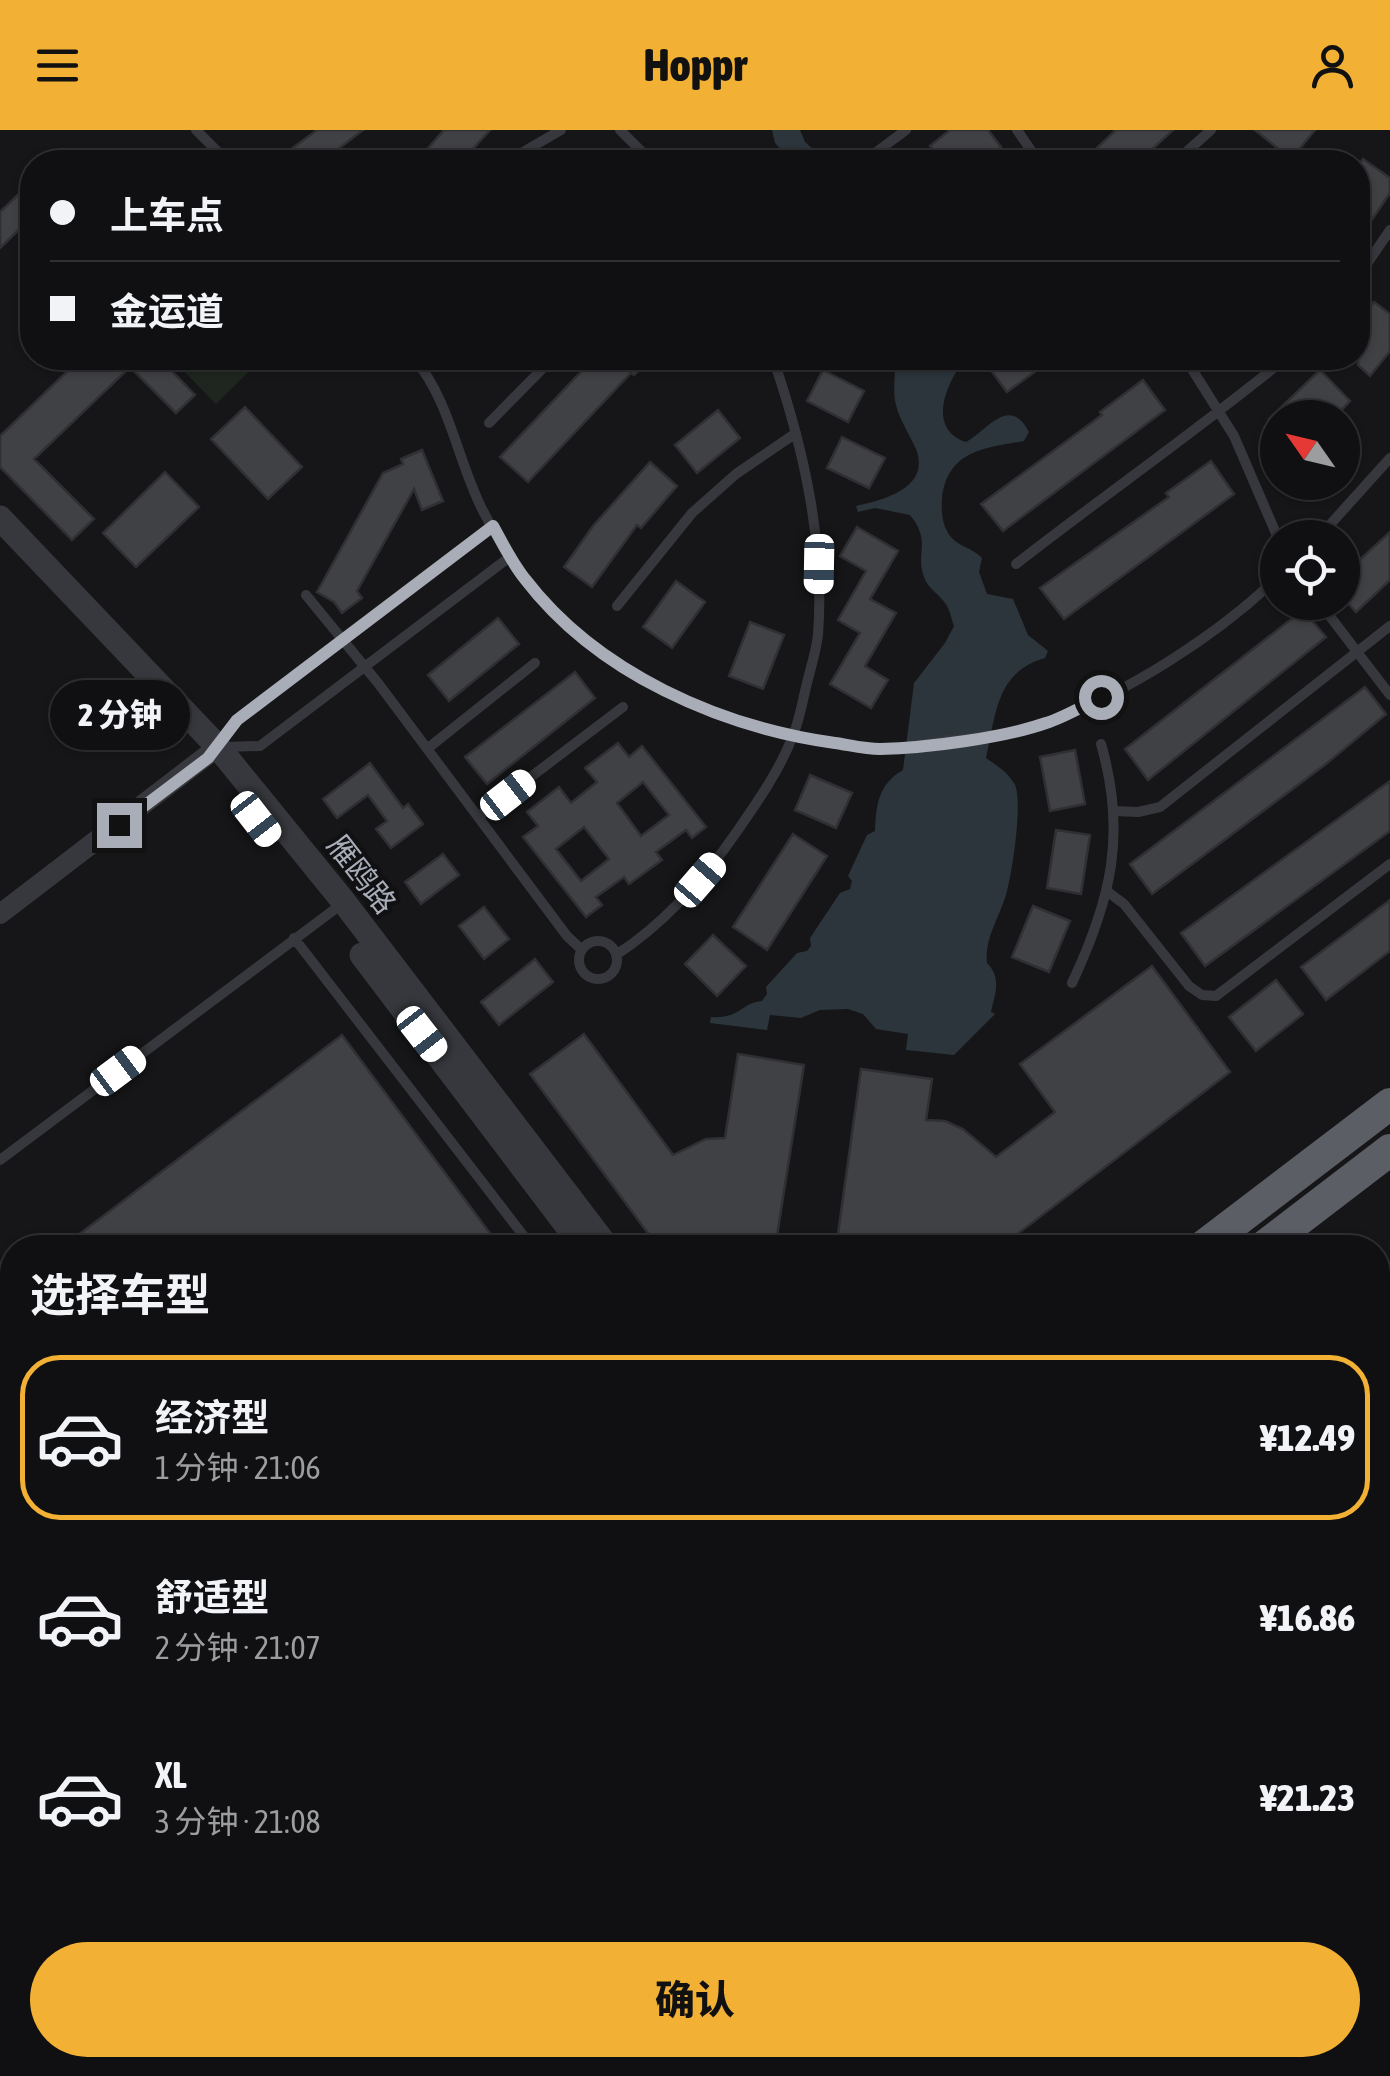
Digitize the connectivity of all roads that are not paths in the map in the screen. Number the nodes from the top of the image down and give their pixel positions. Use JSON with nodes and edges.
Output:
{"nodes":[{"id":1,"x":196,"y":130,"type":"edge"},
{"id":2,"x":562,"y":130,"type":"edge"},
{"id":3,"x":906,"y":130,"type":"edge"},
{"id":4,"x":1212,"y":130,"type":"edge"},
{"id":5,"x":216,"y":150,"type":"edge"},
{"id":6,"x":527,"y":150,"type":"edge"},
{"id":7,"x":879,"y":150,"type":"edge"},
{"id":8,"x":1189,"y":150,"type":"edge"},
{"id":9,"x":1390,"y":230,"type":"edge"},
{"id":10,"x":1370,"y":259,"type":"edge"},
{"id":11,"x":421,"y":370,"type":"edge"},
{"id":12,"x":541,"y":370,"type":"edge"},
{"id":13,"x":777,"y":370,"type":"edge"},
{"id":14,"x":1193,"y":370,"type":"edge"},
{"id":15,"x":1271,"y":370,"type":"edge"},
{"id":16,"x":1220,"y":412,"type":"junction"},
{"id":17,"x":489,"y":424,"type":"dead end"},
{"id":18,"x":796,"y":433,"type":"junction"},
{"id":19,"x":1390,"y":458,"type":"edge"},
{"id":20,"x":0,"y":518,"type":"edge"},
{"id":21,"x":1270,"y":520,"type":"edge"},
{"id":22,"x":1334,"y":520,"type":"edge"},
{"id":23,"x":493,"y":526,"type":"junction"},
{"id":24,"x":0,"y":535,"type":"edge"},
{"id":25,"x":511,"y":556,"type":"junction"},
{"id":26,"x":1016,"y":564,"type":"dead end"},
{"id":27,"x":1260,"y":594,"type":"edge"},
{"id":28,"x":306,"y":595,"type":"dead end"},
{"id":29,"x":617,"y":606,"type":"dead end"},
{"id":30,"x":1333,"y":620,"type":"edge"},
{"id":31,"x":1390,"y":626,"type":"edge"},
{"id":32,"x":342,"y":640,"type":"junction"},
{"id":33,"x":1358,"y":652,"type":"junction"},
{"id":34,"x":536,"y":663,"type":"dead end"},
{"id":35,"x":364,"y":667,"type":"junction"},
{"id":36,"x":1390,"y":695,"type":"edge"},
{"id":37,"x":623,"y":707,"type":"dead end"},
{"id":38,"x":793,"y":737,"type":"junction"},
{"id":39,"x":1101,"y":744,"type":"dead end"},
{"id":40,"x":427,"y":749,"type":"junction"},
{"id":41,"x":213,"y":752,"type":"junction"},
{"id":42,"x":1115,"y":812,"type":"junction"},
{"id":43,"x":478,"y":817,"type":"junction"},
{"id":44,"x":1390,"y":864,"type":"edge"},
{"id":45,"x":1108,"y":892,"type":"junction"},
{"id":46,"x":337,"y":907,"type":"junction"},
{"id":47,"x":0,"y":914,"type":"edge"},
{"id":48,"x":294,"y":938,"type":"junction"},
{"id":49,"x":582,"y":950,"type":"junction"},
{"id":50,"x":616,"y":955,"type":"junction"},
{"id":51,"x":1072,"y":983,"type":"dead end"},
{"id":52,"x":1390,"y":1104,"type":"edge"},
{"id":53,"x":1390,"y":1150,"type":"edge"},
{"id":54,"x":0,"y":1160,"type":"edge"},
{"id":55,"x":523,"y":1235,"type":"edge"},
{"id":56,"x":575,"y":1235,"type":"edge"},
{"id":57,"x":598,"y":1235,"type":"edge"},
{"id":58,"x":1218,"y":1235,"type":"edge"},
{"id":59,"x":1279,"y":1235,"type":"edge"}],
"edges":[{"from":1,"to":5,"type":"lane"},
{"from":2,"to":6,"type":"lane"},
{"from":3,"to":7,"type":"lane"},
{"from":4,"to":8,"type":"lane"},
{"from":9,"to":10,"type":"lane"},
{"from":11,"to":23,"type":"lane"},
{"from":12,"to":17,"type":"lane"},
{"from":13,"to":18,"type":"lane"},
{"from":14,"to":16,"type":"lane"},
{"from":15,"to":16,"type":"lane"},
{"from":16,"to":21,"type":"lane"},
{"from":16,"to":26,"type":"lane"},
{"from":18,"to":29,"type":"lane"},
{"from":18,"to":38,"type":"lane"},
{"from":19,"to":22,"type":"lane"},
{"from":20,"to":41,"type":"street","name":"雁鸥路"},
{"from":23,"to":25,"type":"lane"},
{"from":23,"to":32,"type":"lane"},
{"from":24,"to":41,"type":"street","name":"雁鸥路"},
{"from":25,"to":35,"type":"lane"},
{"from":25,"to":38,"type":"lane"},
{"from":27,"to":38,"type":"lane"},
{"from":28,"to":32,"type":"lane"},
{"from":30,"to":33,"type":"lane"},
{"from":31,"to":33,"type":"lane"},
{"from":32,"to":35,"type":"lane"},
{"from":32,"to":41,"type":"lane"},
{"from":33,"to":36,"type":"lane"},
{"from":33,"to":42,"type":"lane"},
{"from":34,"to":40,"type":"lane"},
{"from":35,"to":40,"type":"lane"},
{"from":35,"to":41,"type":"lane"},
{"from":37,"to":43,"type":"lane"},
{"from":38,"to":50,"type":"lane"},
{"from":39,"to":42,"type":"lane"},
{"from":40,"to":43,"type":"lane"},
{"from":41,"to":46,"type":"street","name":"雁鸥路"},
{"from":41,"to":47,"type":"street"},
{"from":42,"to":45,"type":"lane"},
{"from":43,"to":49,"type":"lane"},
{"from":44,"to":45,"type":"lane"},
{"from":45,"to":51,"type":"lane"},
{"from":46,"to":48,"type":"lane"},
{"from":46,"to":56,"type":"street","name":"雁鸥路"},
{"from":46,"to":57,"type":"street","name":"雁鸥路"},
{"from":48,"to":54,"type":"lane"},
{"from":48,"to":55,"type":"lane"},
{"from":49,"to":50,"type":"lane"},
{"from":49,"to":50,"type":"lane"},
{"from":52,"to":58,"type":"highway"},
{"from":53,"to":59,"type":"highway"}]}
